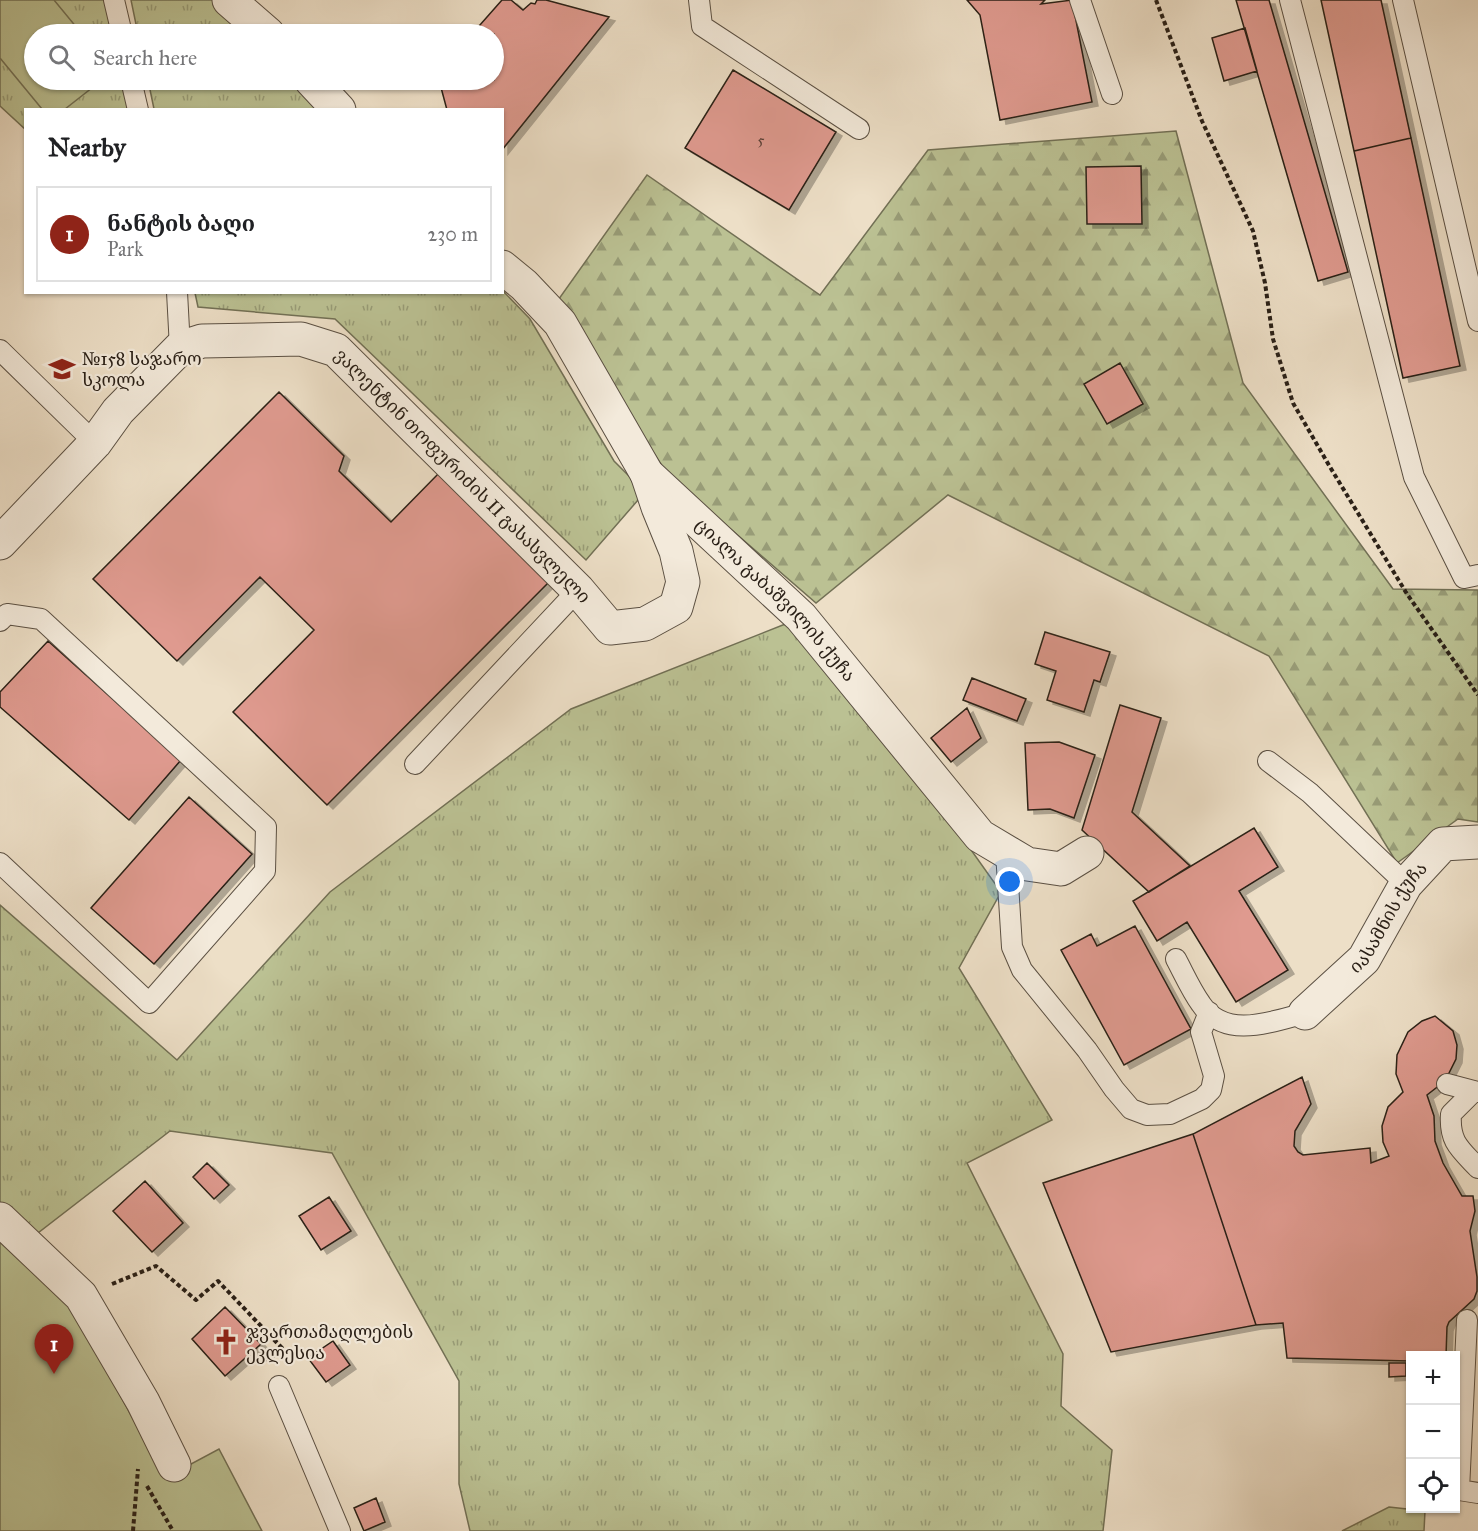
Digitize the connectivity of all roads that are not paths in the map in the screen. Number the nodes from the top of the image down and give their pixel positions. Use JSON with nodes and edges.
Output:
{"nodes":[{"id":1,"x":114,"y":0,"type":"edge"},
{"id":2,"x":229,"y":0,"type":"edge"},
{"id":3,"x":699,"y":0,"type":"edge"},
{"id":4,"x":1080,"y":0,"type":"edge"},
{"id":5,"x":1290,"y":0,"type":"edge"},
{"id":6,"x":1403,"y":0,"type":"edge"},
{"id":7,"x":120,"y":24,"type":"edge"},
{"id":8,"x":257,"y":24,"type":"edge"},
{"id":9,"x":133,"y":90,"type":"edge"},
{"id":10,"x":320,"y":90,"type":"edge"},
{"id":11,"x":1113,"y":94,"type":"dead end"},
{"id":12,"x":138,"y":108,"type":"edge"},
{"id":13,"x":337,"y":108,"type":"edge"},
{"id":14,"x":859,"y":129,"type":"dead end"},
{"id":15,"x":504,"y":269,"type":"edge"},
{"id":16,"x":177,"y":294,"type":"edge"},
{"id":17,"x":1478,"y":321,"type":"edge"},
{"id":18,"x":180,"y":348,"type":"junction"},
{"id":19,"x":0,"y":350,"type":"edge"},
{"id":20,"x":94,"y":443,"type":"junction"},
{"id":21,"x":647,"y":474,"type":"junction"},
{"id":22,"x":0,"y":543,"type":"edge"},
{"id":23,"x":1478,"y":575,"type":"edge"},
{"id":24,"x":578,"y":590,"type":"junction"},
{"id":25,"x":0,"y":621,"type":"edge"},
{"id":26,"x":1268,"y":761,"type":"dead end"},
{"id":27,"x":415,"y":764,"type":"dead end"},
{"id":28,"x":1478,"y":842,"type":"edge"},
{"id":29,"x":1006,"y":852,"type":"junction"},
{"id":30,"x":1088,"y":853,"type":"dead end"},
{"id":31,"x":0,"y":863,"type":"edge"},
{"id":32,"x":1406,"y":884,"type":"junction"},
{"id":33,"x":1176,"y":959,"type":"dead end"},
{"id":34,"x":1209,"y":1012,"type":"junction"},
{"id":35,"x":1305,"y":1013,"type":"joint"},
{"id":36,"x":1448,"y":1084,"type":"dead end"},
{"id":37,"x":1476,"y":1092,"type":"edge"},
{"id":38,"x":1478,"y":1168,"type":"edge"},
{"id":39,"x":0,"y":1219,"type":"edge"},
{"id":40,"x":1467,"y":1320,"type":"dead end"},
{"id":41,"x":279,"y":1386,"type":"road end"},
{"id":42,"x":174,"y":1465,"type":"dead end"},
{"id":43,"x":1478,"y":1493,"type":"edge"},
{"id":44,"x":340,"y":1531,"type":"edge"}],
"edges":[{"from":1,"to":7,"type":"lane"},
{"from":2,"to":8,"type":"street"},
{"from":3,"to":14,"type":"lane"},
{"from":4,"to":11,"type":"lane"},
{"from":5,"to":23,"type":"lane"},
{"from":6,"to":17,"type":"lane"},
{"from":9,"to":12,"type":"lane"},
{"from":10,"to":13,"type":"street"},
{"from":15,"to":21,"type":"street","name":"ციალა გაბაშვილის ქუჩა"},
{"from":16,"to":18,"type":"lane"},
{"from":18,"to":20,"type":"street"},
{"from":18,"to":24,"type":"street","name":"ვალენტინ თოფურიძის II გასასვლელი"},
{"from":19,"to":20,"type":"lane"},
{"from":20,"to":22,"type":"street"},
{"from":21,"to":24,"type":"street","name":"ვალენტინ თოფურიძის II გასასვლელი"},
{"from":21,"to":29,"type":"street","name":"ციალა გაბაშვილის ქუჩა"},
{"from":24,"to":27,"type":"lane"},
{"from":25,"to":31,"type":"lane"},
{"from":26,"to":32,"type":"lane"},
{"from":28,"to":32,"type":"street","name":"იასამნის ქუჩა"},
{"from":29,"to":30,"type":"street","name":"ციალა გაბაშვილის ქუჩა"},
{"from":29,"to":34,"type":"lane"},
{"from":32,"to":35,"type":"street","name":"იასამნის ქუჩა"},
{"from":33,"to":34,"type":"lane"},
{"from":34,"to":35,"type":"lane"},
{"from":36,"to":37,"type":"lane"},
{"from":37,"to":38,"type":"lane"},
{"from":39,"to":42,"type":"street"},
{"from":40,"to":43,"type":"lane"},
{"from":41,"to":44,"type":"lane"}]}
